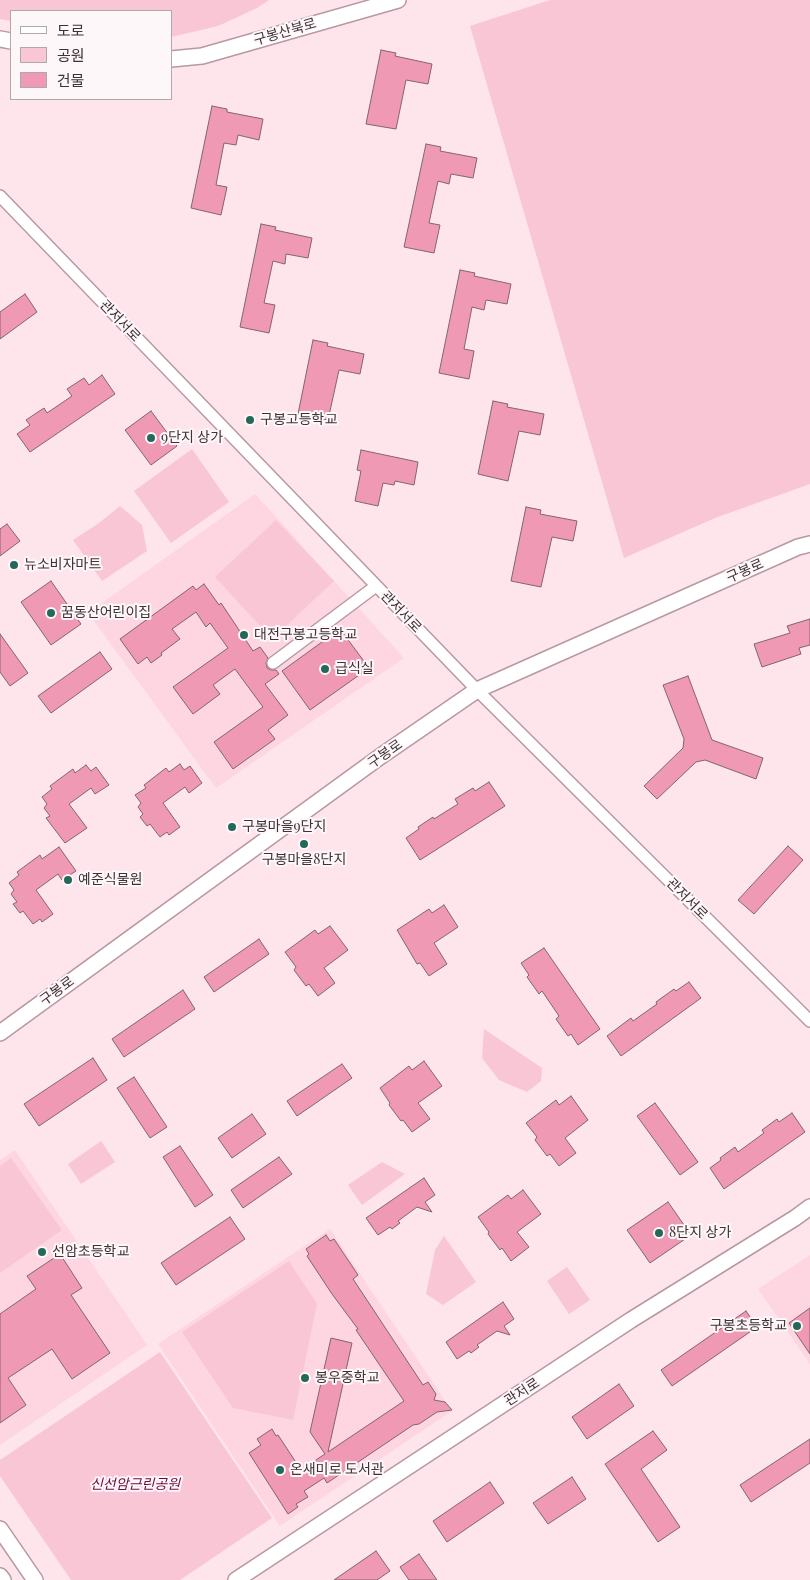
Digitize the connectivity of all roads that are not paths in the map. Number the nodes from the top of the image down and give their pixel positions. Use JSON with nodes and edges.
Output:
{"nodes":[{"id":1,"x":398,"y":0,"type":"edge"},
{"id":2,"x":172,"y":59,"type":"edge"},
{"id":3,"x":0,"y":196,"type":"edge"},
{"id":4,"x":810,"y":544,"type":"edge"},
{"id":5,"x":376,"y":586,"type":"junction"},
{"id":6,"x":273,"y":663,"type":"dead end"},
{"id":7,"x":476,"y":690,"type":"junction"},
{"id":8,"x":810,"y":1022,"type":"edge"},
{"id":9,"x":0,"y":1033,"type":"edge"},
{"id":10,"x":810,"y":1207,"type":"edge"},
{"id":11,"x":0,"y":1529,"type":"edge"},
{"id":12,"x":0,"y":1576,"type":"edge"},
{"id":13,"x":3,"y":1580,"type":"edge"},
{"id":14,"x":35,"y":1580,"type":"edge"},
{"id":15,"x":236,"y":1580,"type":"edge"}],
"edges":[{"from":1,"to":2,"type":"street","name":"구봉산북로"},
{"from":3,"to":5,"type":"street","name":"관저서로"},
{"from":4,"to":7,"type":"street","name":"구봉로"},
{"from":5,"to":6,"type":"street"},
{"from":5,"to":7,"type":"street","name":"관저서로"},
{"from":7,"to":8,"type":"street","name":"관저서로"},
{"from":7,"to":9,"type":"street","name":"구봉로"},
{"from":10,"to":15,"type":"street","name":"관저로"},
{"from":11,"to":14,"type":"street"},
{"from":12,"to":13,"type":"street"}]}
